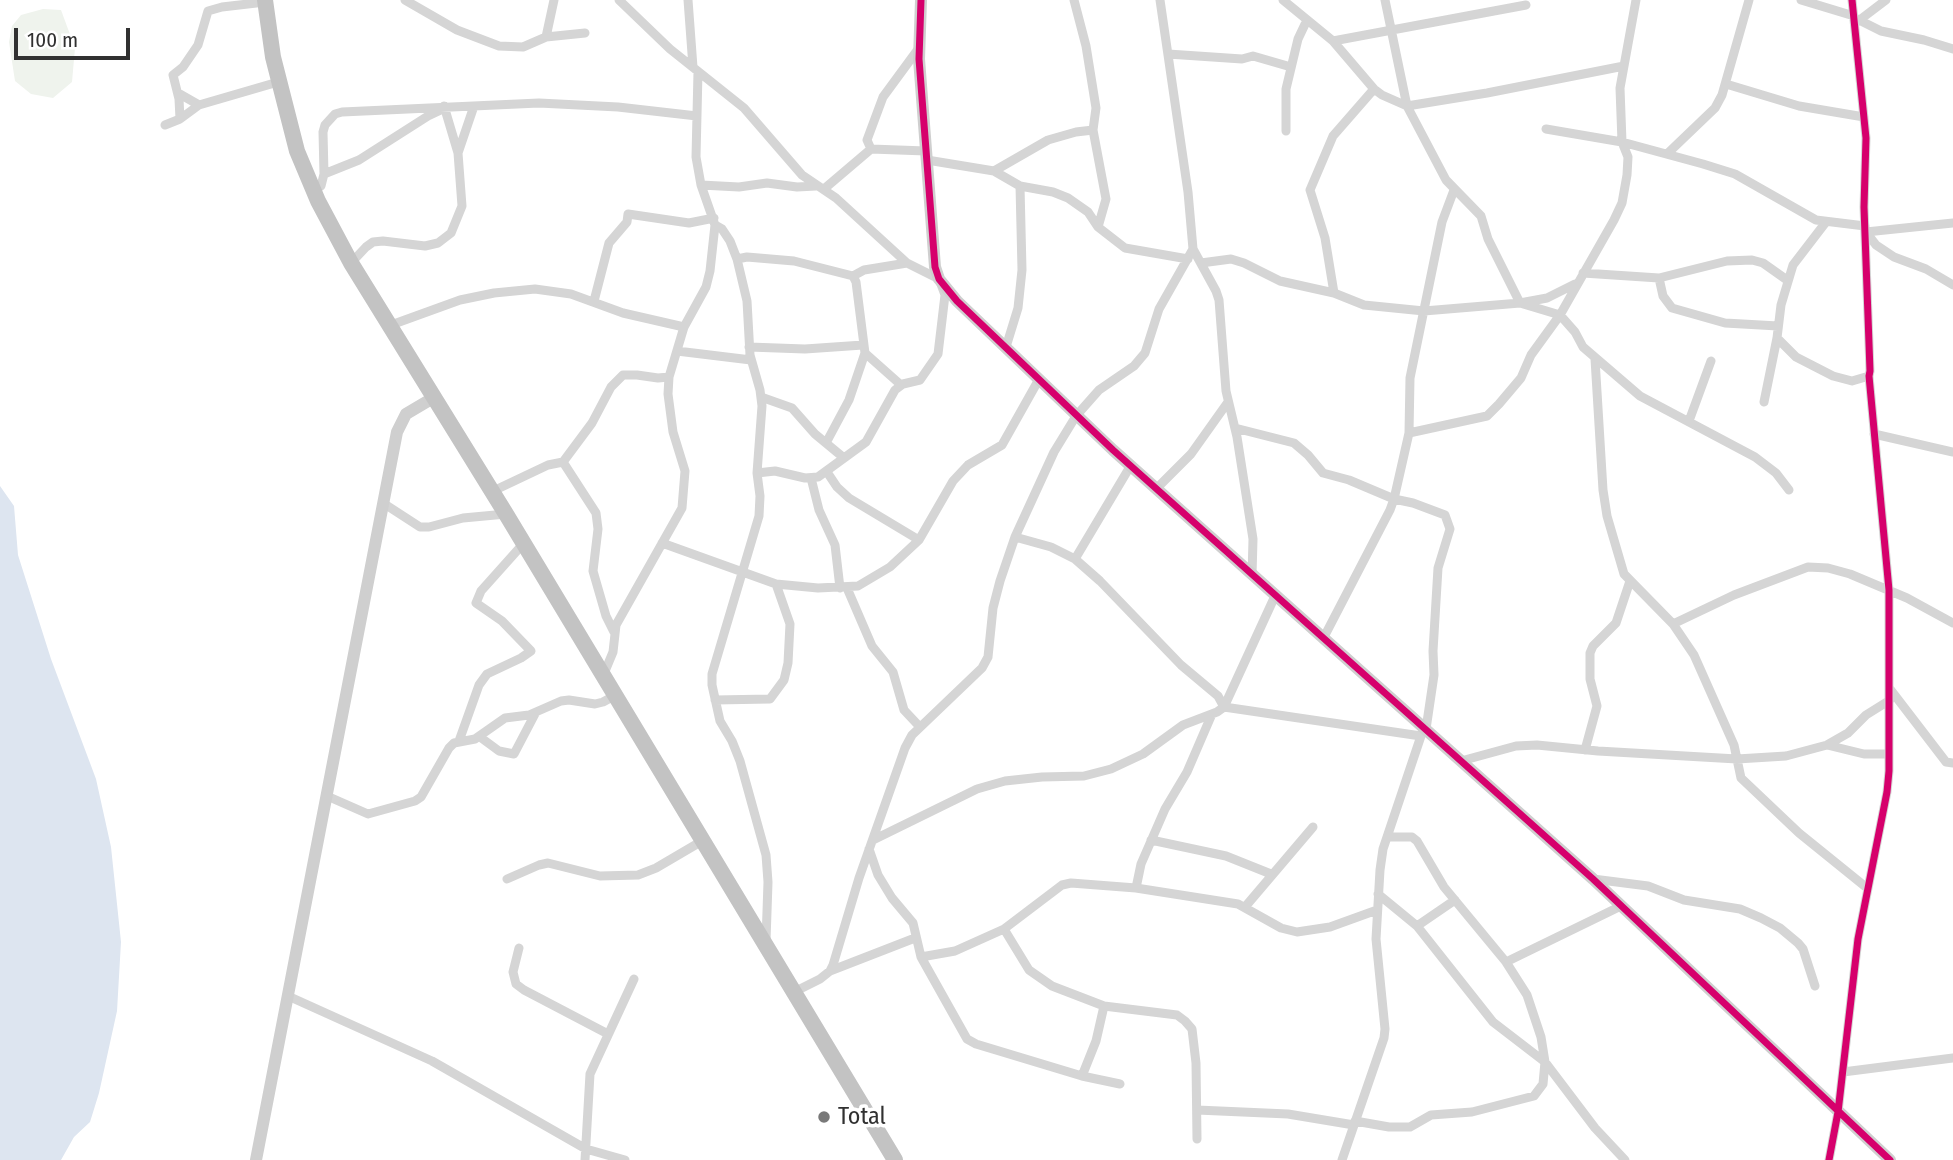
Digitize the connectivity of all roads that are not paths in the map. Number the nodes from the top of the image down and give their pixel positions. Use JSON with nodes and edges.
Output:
{"nodes":[{"id":1,"x":405,"y":0,"type":"edge"},
{"id":2,"x":554,"y":0,"type":"edge"},
{"id":3,"x":618,"y":0,"type":"edge"},
{"id":4,"x":688,"y":0,"type":"edge"},
{"id":5,"x":1074,"y":0,"type":"edge"},
{"id":6,"x":1160,"y":0,"type":"edge"},
{"id":7,"x":1283,"y":0,"type":"edge"},
{"id":8,"x":1385,"y":0,"type":"edge"},
{"id":9,"x":1636,"y":0,"type":"edge"},
{"id":10,"x":1749,"y":0,"type":"edge"},
{"id":11,"x":1801,"y":0,"type":"edge"},
{"id":12,"x":1852,"y":0,"type":"edge"},
{"id":13,"x":1886,"y":0,"type":"edge"},
{"id":14,"x":265,"y":1,"type":"edge"},
{"id":15,"x":919,"y":2,"type":"edge"},
{"id":16,"x":419,"y":4,"type":"edge"},
{"id":17,"x":1526,"y":5,"type":"dead end"},
{"id":18,"x":1307,"y":20,"type":"junction"},
{"id":19,"x":1857,"y":20,"type":"junction"},
{"id":20,"x":1392,"y":29,"type":"junction"},
{"id":21,"x":585,"y":33,"type":"dead end"},
{"id":22,"x":546,"y":37,"type":"junction"},
{"id":23,"x":1333,"y":41,"type":"junction"},
{"id":24,"x":919,"y":48,"type":"junction"},
{"id":25,"x":1953,"y":49,"type":"edge"},
{"id":26,"x":1168,"y":54,"type":"junction"},
{"id":27,"x":1624,"y":66,"type":"junction"},
{"id":28,"x":1291,"y":67,"type":"junction"},
{"id":29,"x":695,"y":70,"type":"junction"},
{"id":30,"x":278,"y":82,"type":"junction"},
{"id":31,"x":1726,"y":85,"type":"junction"},
{"id":32,"x":1374,"y":89,"type":"junction"},
{"id":33,"x":178,"y":93,"type":"junction"},
{"id":34,"x":199,"y":105,"type":"junction"},
{"id":35,"x":474,"y":106,"type":"junction"},
{"id":36,"x":1407,"y":106,"type":"junction"},
{"id":37,"x":445,"y":107,"type":"junction"},
{"id":38,"x":697,"y":116,"type":"junction"},
{"id":39,"x":1864,"y":117,"type":"junction"},
{"id":40,"x":180,"y":119,"type":"junction"},
{"id":41,"x":165,"y":125,"type":"dead end"},
{"id":42,"x":1546,"y":129,"type":"dead end"},
{"id":43,"x":1093,"y":130,"type":"junction"},
{"id":44,"x":1286,"y":131,"type":"dead end"},
{"id":45,"x":1622,"y":142,"type":"junction"},
{"id":46,"x":871,"y":149,"type":"junction"},
{"id":47,"x":458,"y":153,"type":"junction"},
{"id":48,"x":1667,"y":154,"type":"junction"},
{"id":49,"x":927,"y":156,"type":"junction"},
{"id":50,"x":994,"y":171,"type":"junction"},
{"id":51,"x":324,"y":174,"type":"junction"},
{"id":52,"x":701,"y":185,"type":"junction"},
{"id":53,"x":1020,"y":186,"type":"junction"},
{"id":54,"x":820,"y":188,"type":"junction"},
{"id":55,"x":1454,"y":190,"type":"junction"},
{"id":56,"x":313,"y":191,"type":"junction"},
{"id":57,"x":714,"y":221,"type":"junction"},
{"id":58,"x":1826,"y":222,"type":"junction"},
{"id":59,"x":1953,"y":223,"type":"edge"},
{"id":60,"x":1098,"y":227,"type":"junction"},
{"id":61,"x":1865,"y":229,"type":"junction"},
{"id":62,"x":1191,"y":254,"type":"junction"},
{"id":63,"x":737,"y":258,"type":"junction"},
{"id":64,"x":907,"y":262,"type":"junction"},
{"id":65,"x":351,"y":263,"type":"junction"},
{"id":66,"x":1201,"y":263,"type":"junction"},
{"id":67,"x":1583,"y":273,"type":"junction"},
{"id":68,"x":853,"y":276,"type":"junction"},
{"id":69,"x":1659,"y":278,"type":"junction"},
{"id":70,"x":939,"y":279,"type":"junction"},
{"id":71,"x":1787,"y":281,"type":"junction"},
{"id":72,"x":1578,"y":282,"type":"junction"},
{"id":73,"x":1953,"y":285,"type":"edge"},
{"id":74,"x":1334,"y":293,"type":"junction"},
{"id":75,"x":594,"y":301,"type":"junction"},
{"id":76,"x":1520,"y":303,"type":"junction"},
{"id":77,"x":1424,"y":311,"type":"junction"},
{"id":78,"x":1560,"y":315,"type":"junction"},
{"id":79,"x":391,"y":325,"type":"junction"},
{"id":80,"x":1778,"y":326,"type":"junction"},
{"id":81,"x":684,"y":327,"type":"junction"},
{"id":82,"x":1777,"y":338,"type":"junction"},
{"id":83,"x":749,"y":347,"type":"junction"},
{"id":84,"x":1006,"y":347,"type":"junction"},
{"id":85,"x":864,"y":349,"type":"junction"},
{"id":86,"x":677,"y":351,"type":"junction"},
{"id":87,"x":1595,"y":358,"type":"junction"},
{"id":88,"x":751,"y":360,"type":"junction"},
{"id":89,"x":1711,"y":361,"type":"dead end"},
{"id":90,"x":1869,"y":376,"type":"junction"},
{"id":91,"x":668,"y":377,"type":"junction"},
{"id":92,"x":1038,"y":380,"type":"junction"},
{"id":93,"x":901,"y":385,"type":"junction"},
{"id":94,"x":761,"y":397,"type":"junction"},
{"id":95,"x":433,"y":398,"type":"junction"},
{"id":96,"x":1228,"y":402,"type":"junction"},
{"id":97,"x":1764,"y":402,"type":"dead end"},
{"id":98,"x":1076,"y":416,"type":"junction"},
{"id":99,"x":1689,"y":421,"type":"junction"},
{"id":100,"x":1234,"y":428,"type":"junction"},
{"id":101,"x":1409,"y":433,"type":"junction"},
{"id":102,"x":1874,"y":434,"type":"junction"},
{"id":103,"x":826,"y":443,"type":"junction"},
{"id":104,"x":1953,"y":452,"type":"edge"},
{"id":105,"x":844,"y":458,"type":"junction"},
{"id":106,"x":563,"y":462,"type":"junction"},
{"id":107,"x":1131,"y":465,"type":"junction"},
{"id":108,"x":827,"y":471,"type":"junction"},
{"id":109,"x":757,"y":473,"type":"junction"},
{"id":110,"x":811,"y":478,"type":"junction"},
{"id":111,"x":1156,"y":489,"type":"junction"},
{"id":112,"x":1789,"y":490,"type":"dead end"},
{"id":113,"x":491,"y":492,"type":"junction"},
{"id":114,"x":1394,"y":499,"type":"junction"},
{"id":115,"x":383,"y":503,"type":"junction"},
{"id":116,"x":506,"y":514,"type":"junction"},
{"id":117,"x":1015,"y":537,"type":"junction"},
{"id":118,"x":919,"y":540,"type":"junction"},
{"id":119,"x":662,"y":543,"type":"junction"},
{"id":120,"x":523,"y":544,"type":"junction"},
{"id":121,"x":1075,"y":559,"type":"junction"},
{"id":122,"x":743,"y":572,"type":"junction"},
{"id":123,"x":1252,"y":576,"type":"junction"},
{"id":124,"x":1630,"y":581,"type":"junction"},
{"id":125,"x":776,"y":584,"type":"junction"},
{"id":126,"x":844,"y":588,"type":"junction"},
{"id":127,"x":1889,"y":590,"type":"junction"},
{"id":128,"x":1275,"y":596,"type":"junction"},
{"id":129,"x":1953,"y":623,"type":"edge"},
{"id":130,"x":1673,"y":624,"type":"junction"},
{"id":131,"x":614,"y":632,"type":"junction"},
{"id":132,"x":1323,"y":639,"type":"junction"},
{"id":133,"x":603,"y":676,"type":"junction"},
{"id":134,"x":1890,"y":694,"type":"junction"},
{"id":135,"x":614,"y":696,"type":"junction"},
{"id":136,"x":715,"y":699,"type":"junction"},
{"id":137,"x":1224,"y":707,"type":"junction"},
{"id":138,"x":536,"y":712,"type":"junction"},
{"id":139,"x":1212,"y":714,"type":"junction"},
{"id":140,"x":919,"y":726,"type":"junction"},
{"id":141,"x":1424,"y":731,"type":"junction"},
{"id":142,"x":480,"y":737,"type":"junction"},
{"id":143,"x":459,"y":741,"type":"junction"},
{"id":144,"x":1827,"y":745,"type":"junction"},
{"id":145,"x":1585,"y":750,"type":"junction"},
{"id":146,"x":1889,"y":754,"type":"junction"},
{"id":147,"x":1737,"y":759,"type":"junction"},
{"id":148,"x":1461,"y":761,"type":"junction"},
{"id":149,"x":1953,"y":764,"type":"edge"},
{"id":150,"x":327,"y":796,"type":"junction"},
{"id":151,"x":1313,"y":827,"type":"dead end"},
{"id":152,"x":1388,"y":837,"type":"junction"},
{"id":153,"x":1151,"y":840,"type":"junction"},
{"id":154,"x":702,"y":841,"type":"junction"},
{"id":155,"x":871,"y":845,"type":"junction"},
{"id":156,"x":861,"y":873,"type":"junction"},
{"id":157,"x":1271,"y":874,"type":"junction"},
{"id":158,"x":878,"y":875,"type":"junction"},
{"id":159,"x":507,"y":879,"type":"dead end"},
{"id":160,"x":1593,"y":879,"type":"junction"},
{"id":161,"x":1136,"y":888,"type":"junction"},
{"id":162,"x":1867,"y":888,"type":"junction"},
{"id":163,"x":1378,"y":894,"type":"junction"},
{"id":164,"x":1455,"y":900,"type":"junction"},
{"id":165,"x":1621,"y":906,"type":"junction"},
{"id":166,"x":1245,"y":907,"type":"junction"},
{"id":167,"x":1377,"y":910,"type":"junction"},
{"id":168,"x":1417,"y":926,"type":"junction"},
{"id":169,"x":1004,"y":929,"type":"junction"},
{"id":170,"x":915,"y":938,"type":"junction"},
{"id":171,"x":766,"y":947,"type":"junction"},
{"id":172,"x":519,"y":948,"type":"dead end"},
{"id":173,"x":921,"y":957,"type":"junction"},
{"id":174,"x":1506,"y":961,"type":"junction"},
{"id":175,"x":830,"y":971,"type":"junction"},
{"id":176,"x":634,"y":979,"type":"dead end"},
{"id":177,"x":1815,"y":986,"type":"dead end"},
{"id":178,"x":794,"y":992,"type":"junction"},
{"id":179,"x":288,"y":996,"type":"junction"},
{"id":180,"x":1104,"y":1006,"type":"junction"},
{"id":181,"x":608,"y":1034,"type":"junction"},
{"id":182,"x":1953,"y":1058,"type":"edge"},
{"id":183,"x":1545,"y":1062,"type":"junction"},
{"id":184,"x":1843,"y":1072,"type":"junction"},
{"id":185,"x":1082,"y":1076,"type":"junction"},
{"id":186,"x":1121,"y":1084,"type":"dead end"},
{"id":187,"x":1197,"y":1110,"type":"junction"},
{"id":188,"x":1838,"y":1112,"type":"junction"},
{"id":189,"x":1354,"y":1123,"type":"junction"},
{"id":190,"x":1197,"y":1139,"type":"dead end"},
{"id":191,"x":586,"y":1149,"type":"junction"},
{"id":192,"x":256,"y":1160,"type":"edge"},
{"id":193,"x":586,"y":1160,"type":"edge"},
{"id":194,"x":625,"y":1160,"type":"edge"},
{"id":195,"x":895,"y":1160,"type":"edge"},
{"id":196,"x":1342,"y":1160,"type":"edge"},
{"id":197,"x":1625,"y":1160,"type":"edge"},
{"id":198,"x":1829,"y":1160,"type":"edge"},
{"id":199,"x":1889,"y":1160,"type":"edge"}],
"edges":[{"from":1,"to":16,"type":"street"},
{"from":2,"to":22,"type":"street"},
{"from":3,"to":29,"type":"street"},
{"from":4,"to":29,"type":"street"},
{"from":5,"to":43,"type":"street"},
{"from":6,"to":26,"type":"street"},
{"from":7,"to":18,"type":"street"},
{"from":8,"to":20,"type":"street"},
{"from":9,"to":27,"type":"street"},
{"from":10,"to":31,"type":"street"},
{"from":11,"to":19,"type":"street"},
{"from":12,"to":19,"type":"street"},
{"from":13,"to":19,"type":"street"},
{"from":14,"to":30,"type":"highway"},
{"from":14,"to":33,"type":"street"},
{"from":15,"to":24,"type":"street"},
{"from":16,"to":22,"type":"street"},
{"from":17,"to":20,"type":"street"},
{"from":18,"to":23,"type":"street"},
{"from":18,"to":28,"type":"street"},
{"from":19,"to":25,"type":"street"},
{"from":19,"to":39,"type":"street"},
{"from":20,"to":23,"type":"street"},
{"from":20,"to":36,"type":"street"},
{"from":21,"to":22,"type":"street"},
{"from":23,"to":32,"type":"street"},
{"from":24,"to":46,"type":"street"},
{"from":24,"to":49,"type":"street"},
{"from":26,"to":28,"type":"street"},
{"from":26,"to":62,"type":"street"},
{"from":27,"to":36,"type":"street"},
{"from":27,"to":45,"type":"street"},
{"from":28,"to":44,"type":"street"},
{"from":29,"to":38,"type":"street"},
{"from":29,"to":54,"type":"street"},
{"from":30,"to":34,"type":"street"},
{"from":30,"to":56,"type":"highway"},
{"from":31,"to":39,"type":"street"},
{"from":31,"to":48,"type":"street"},
{"from":32,"to":36,"type":"street"},
{"from":32,"to":74,"type":"street"},
{"from":33,"to":34,"type":"street"},
{"from":33,"to":40,"type":"street"},
{"from":34,"to":40,"type":"street"},
{"from":35,"to":37,"type":"street"},
{"from":35,"to":38,"type":"street"},
{"from":35,"to":47,"type":"street"},
{"from":36,"to":55,"type":"street"},
{"from":37,"to":47,"type":"street"},
{"from":37,"to":51,"type":"street"},
{"from":37,"to":51,"type":"street"},
{"from":38,"to":52,"type":"street"},
{"from":39,"to":61,"type":"street"},
{"from":40,"to":41,"type":"street"},
{"from":42,"to":45,"type":"street"},
{"from":43,"to":50,"type":"street"},
{"from":43,"to":60,"type":"street"},
{"from":45,"to":48,"type":"street"},
{"from":45,"to":67,"type":"street"},
{"from":46,"to":49,"type":"street"},
{"from":46,"to":54,"type":"street"},
{"from":47,"to":65,"type":"street"},
{"from":48,"to":58,"type":"street"},
{"from":49,"to":50,"type":"street"},
{"from":49,"to":70,"type":"street"},
{"from":50,"to":53,"type":"street"},
{"from":51,"to":56,"type":"street"},
{"from":52,"to":54,"type":"street"},
{"from":52,"to":57,"type":"street"},
{"from":53,"to":60,"type":"street"},
{"from":53,"to":84,"type":"street"},
{"from":54,"to":64,"type":"street"},
{"from":55,"to":76,"type":"street"},
{"from":55,"to":77,"type":"street"},
{"from":56,"to":65,"type":"highway"},
{"from":57,"to":63,"type":"street"},
{"from":57,"to":75,"type":"street"},
{"from":57,"to":81,"type":"street"},
{"from":58,"to":61,"type":"street"},
{"from":58,"to":71,"type":"street"},
{"from":59,"to":61,"type":"street"},
{"from":60,"to":62,"type":"street"},
{"from":61,"to":73,"type":"street"},
{"from":61,"to":90,"type":"street"},
{"from":62,"to":66,"type":"street"},
{"from":62,"to":98,"type":"street"},
{"from":63,"to":68,"type":"street"},
{"from":63,"to":83,"type":"street"},
{"from":64,"to":68,"type":"street"},
{"from":64,"to":70,"type":"street"},
{"from":65,"to":79,"type":"highway"},
{"from":66,"to":74,"type":"street"},
{"from":66,"to":96,"type":"street"},
{"from":67,"to":69,"type":"street"},
{"from":67,"to":72,"type":"street"},
{"from":68,"to":85,"type":"street"},
{"from":69,"to":71,"type":"street"},
{"from":69,"to":80,"type":"street"},
{"from":70,"to":84,"type":"street"},
{"from":70,"to":93,"type":"street"},
{"from":71,"to":80,"type":"street"},
{"from":72,"to":76,"type":"street"},
{"from":72,"to":78,"type":"street"},
{"from":74,"to":77,"type":"street"},
{"from":75,"to":79,"type":"street"},
{"from":75,"to":81,"type":"street"},
{"from":76,"to":77,"type":"street"},
{"from":76,"to":78,"type":"street"},
{"from":77,"to":101,"type":"street"},
{"from":78,"to":87,"type":"street"},
{"from":78,"to":101,"type":"street"},
{"from":79,"to":95,"type":"highway"},
{"from":80,"to":82,"type":"street"},
{"from":81,"to":86,"type":"street"},
{"from":82,"to":90,"type":"street"},
{"from":82,"to":97,"type":"street"},
{"from":83,"to":85,"type":"street"},
{"from":83,"to":88,"type":"street"},
{"from":84,"to":92,"type":"street"},
{"from":85,"to":93,"type":"street"},
{"from":85,"to":103,"type":"street"},
{"from":86,"to":88,"type":"street"},
{"from":86,"to":91,"type":"street"},
{"from":87,"to":99,"type":"street"},
{"from":87,"to":124,"type":"street"},
{"from":88,"to":94,"type":"street"},
{"from":89,"to":99,"type":"street"},
{"from":90,"to":102,"type":"street"},
{"from":91,"to":106,"type":"street"},
{"from":91,"to":119,"type":"street"},
{"from":92,"to":98,"type":"street"},
{"from":92,"to":118,"type":"street"},
{"from":93,"to":105,"type":"street"},
{"from":94,"to":103,"type":"street"},
{"from":94,"to":109,"type":"street"},
{"from":95,"to":113,"type":"highway"},
{"from":95,"to":115,"type":"street"},
{"from":96,"to":100,"type":"street"},
{"from":96,"to":111,"type":"street"},
{"from":98,"to":107,"type":"street"},
{"from":98,"to":117,"type":"street"},
{"from":99,"to":112,"type":"street"},
{"from":100,"to":114,"type":"street"},
{"from":100,"to":123,"type":"street"},
{"from":101,"to":114,"type":"street"},
{"from":102,"to":104,"type":"street"},
{"from":102,"to":127,"type":"street"},
{"from":103,"to":105,"type":"street"},
{"from":105,"to":108,"type":"street"},
{"from":106,"to":113,"type":"street"},
{"from":106,"to":131,"type":"street"},
{"from":107,"to":111,"type":"street"},
{"from":107,"to":121,"type":"street"},
{"from":108,"to":110,"type":"street"},
{"from":108,"to":118,"type":"street"},
{"from":109,"to":110,"type":"street"},
{"from":109,"to":122,"type":"street"},
{"from":110,"to":126,"type":"street"},
{"from":111,"to":123,"type":"street"},
{"from":113,"to":116,"type":"highway"},
{"from":114,"to":132,"type":"street"},
{"from":114,"to":141,"type":"street"},
{"from":115,"to":116,"type":"street"},
{"from":115,"to":150,"type":"street"},
{"from":116,"to":120,"type":"highway"},
{"from":117,"to":121,"type":"street"},
{"from":117,"to":140,"type":"street"},
{"from":118,"to":126,"type":"street"},
{"from":119,"to":122,"type":"street"},
{"from":119,"to":131,"type":"street"},
{"from":120,"to":133,"type":"highway"},
{"from":120,"to":143,"type":"street"},
{"from":121,"to":137,"type":"street"},
{"from":122,"to":125,"type":"street"},
{"from":122,"to":136,"type":"street"},
{"from":123,"to":128,"type":"street"},
{"from":124,"to":130,"type":"street"},
{"from":124,"to":145,"type":"street"},
{"from":125,"to":126,"type":"street"},
{"from":125,"to":136,"type":"street"},
{"from":126,"to":140,"type":"street"},
{"from":127,"to":129,"type":"street"},
{"from":127,"to":130,"type":"street"},
{"from":127,"to":134,"type":"street"},
{"from":128,"to":132,"type":"street"},
{"from":128,"to":137,"type":"street"},
{"from":130,"to":147,"type":"street"},
{"from":131,"to":133,"type":"street"},
{"from":132,"to":141,"type":"street"},
{"from":133,"to":135,"type":"highway"},
{"from":134,"to":144,"type":"street"},
{"from":134,"to":146,"type":"street"},
{"from":134,"to":149,"type":"street"},
{"from":135,"to":138,"type":"street"},
{"from":135,"to":154,"type":"highway"},
{"from":136,"to":171,"type":"street"},
{"from":137,"to":139,"type":"street"},
{"from":137,"to":141,"type":"street"},
{"from":138,"to":142,"type":"street"},
{"from":138,"to":142,"type":"street"},
{"from":139,"to":153,"type":"street"},
{"from":139,"to":155,"type":"street"},
{"from":140,"to":155,"type":"street"},
{"from":141,"to":148,"type":"street"},
{"from":141,"to":152,"type":"street"},
{"from":142,"to":143,"type":"street"},
{"from":143,"to":150,"type":"street"},
{"from":144,"to":146,"type":"street"},
{"from":144,"to":147,"type":"street"},
{"from":145,"to":147,"type":"street"},
{"from":145,"to":148,"type":"street"},
{"from":146,"to":162,"type":"street"},
{"from":147,"to":162,"type":"street"},
{"from":148,"to":160,"type":"street"},
{"from":150,"to":179,"type":"street"},
{"from":151,"to":157,"type":"street"},
{"from":152,"to":163,"type":"street"},
{"from":152,"to":164,"type":"street"},
{"from":153,"to":157,"type":"street"},
{"from":153,"to":161,"type":"street"},
{"from":154,"to":159,"type":"street"},
{"from":154,"to":171,"type":"highway"},
{"from":155,"to":156,"type":"street"},
{"from":155,"to":158,"type":"street"},
{"from":156,"to":158,"type":"street"},
{"from":156,"to":175,"type":"street"},
{"from":157,"to":166,"type":"street"},
{"from":158,"to":170,"type":"street"},
{"from":160,"to":165,"type":"street"},
{"from":160,"to":177,"type":"street"},
{"from":161,"to":166,"type":"street"},
{"from":161,"to":169,"type":"street"},
{"from":162,"to":184,"type":"street"},
{"from":163,"to":167,"type":"street"},
{"from":163,"to":168,"type":"street"},
{"from":164,"to":168,"type":"street"},
{"from":164,"to":174,"type":"street"},
{"from":165,"to":174,"type":"street"},
{"from":165,"to":188,"type":"street"},
{"from":166,"to":167,"type":"street"},
{"from":167,"to":189,"type":"street"},
{"from":168,"to":183,"type":"street"},
{"from":169,"to":173,"type":"street"},
{"from":169,"to":180,"type":"street"},
{"from":170,"to":173,"type":"street"},
{"from":170,"to":175,"type":"street"},
{"from":171,"to":178,"type":"highway"},
{"from":172,"to":181,"type":"street"},
{"from":173,"to":185,"type":"street"},
{"from":174,"to":183,"type":"street"},
{"from":175,"to":178,"type":"street"},
{"from":176,"to":181,"type":"street"},
{"from":178,"to":195,"type":"highway"},
{"from":179,"to":191,"type":"street"},
{"from":179,"to":192,"type":"street"},
{"from":180,"to":185,"type":"street"},
{"from":180,"to":187,"type":"street"},
{"from":181,"to":191,"type":"street"},
{"from":182,"to":184,"type":"street"},
{"from":183,"to":189,"type":"street"},
{"from":183,"to":197,"type":"street"},
{"from":184,"to":188,"type":"street"},
{"from":185,"to":186,"type":"street"},
{"from":187,"to":189,"type":"street"},
{"from":187,"to":190,"type":"street"},
{"from":188,"to":198,"type":"street"},
{"from":188,"to":199,"type":"street"},
{"from":189,"to":196,"type":"street"},
{"from":191,"to":193,"type":"street"},
{"from":191,"to":194,"type":"street"}]}
